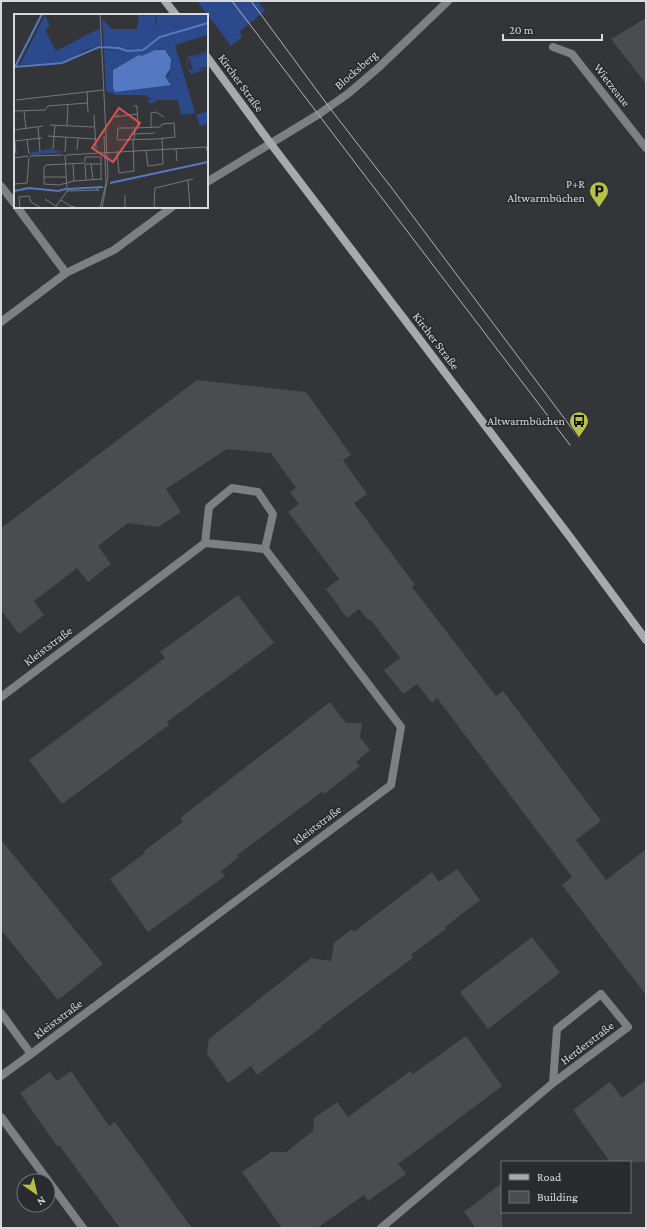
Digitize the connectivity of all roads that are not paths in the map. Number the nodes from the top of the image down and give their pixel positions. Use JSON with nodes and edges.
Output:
{"nodes":[{"id":1,"x":165,"y":1,"type":"edge"},
{"id":2,"x":448,"y":1,"type":"edge"},
{"id":3,"x":175,"y":14,"type":"edge"},
{"id":4,"x":553,"y":47,"type":"dead end"},
{"id":5,"x":208,"y":58,"type":"edge"},
{"id":6,"x":270,"y":144,"type":"junction"},
{"id":7,"x":646,"y":148,"type":"edge"},
{"id":8,"x":208,"y":181,"type":"edge"},
{"id":9,"x":1,"y":186,"type":"edge"},
{"id":10,"x":14,"y":203,"type":"edge"},
{"id":11,"x":18,"y":208,"type":"edge"},
{"id":12,"x":171,"y":208,"type":"edge"},
{"id":13,"x":66,"y":273,"type":"junction"},
{"id":14,"x":1,"y":322,"type":"edge"},
{"id":15,"x":205,"y":542,"type":"junction"},
{"id":16,"x":265,"y":549,"type":"junction"},
{"id":17,"x":646,"y":640,"type":"edge"},
{"id":18,"x":1,"y":697,"type":"edge"},
{"id":19,"x":1,"y":1013,"type":"edge"},
{"id":20,"x":31,"y":1054,"type":"junction"},
{"id":21,"x":1,"y":1076,"type":"edge"},
{"id":22,"x":553,"y":1083,"type":"junction"},
{"id":23,"x":1,"y":1117,"type":"edge"},
{"id":24,"x":84,"y":1228,"type":"edge"},
{"id":25,"x":381,"y":1228,"type":"edge"}],
"edges":[{"from":1,"to":3,"type":"main road"},
{"from":2,"to":6,"type":"street","name":"Blocksberg"},
{"from":4,"to":7,"type":"street","name":"Wietzeaue"},
{"from":5,"to":6,"type":"main road","name":"Kircher Straße"},
{"from":6,"to":8,"type":"street","name":"Blocksberg"},
{"from":6,"to":17,"type":"main road","name":"Kircher Straße"},
{"from":9,"to":10,"type":"street"},
{"from":11,"to":13,"type":"street"},
{"from":12,"to":13,"type":"street"},
{"from":13,"to":14,"type":"street"},
{"from":15,"to":16,"type":"street"},
{"from":15,"to":16,"type":"street"},
{"from":15,"to":18,"type":"street","name":"Kleiststraße"},
{"from":16,"to":20,"type":"street","name":"Kleiststraße"},
{"from":19,"to":20,"type":"street"},
{"from":20,"to":21,"type":"street","name":"Kleiststraße"},
{"from":22,"to":22,"type":"street","name":"Herderstraße"},
{"from":22,"to":25,"type":"street","name":"Herderstraße"},
{"from":23,"to":24,"type":"street"}]}
